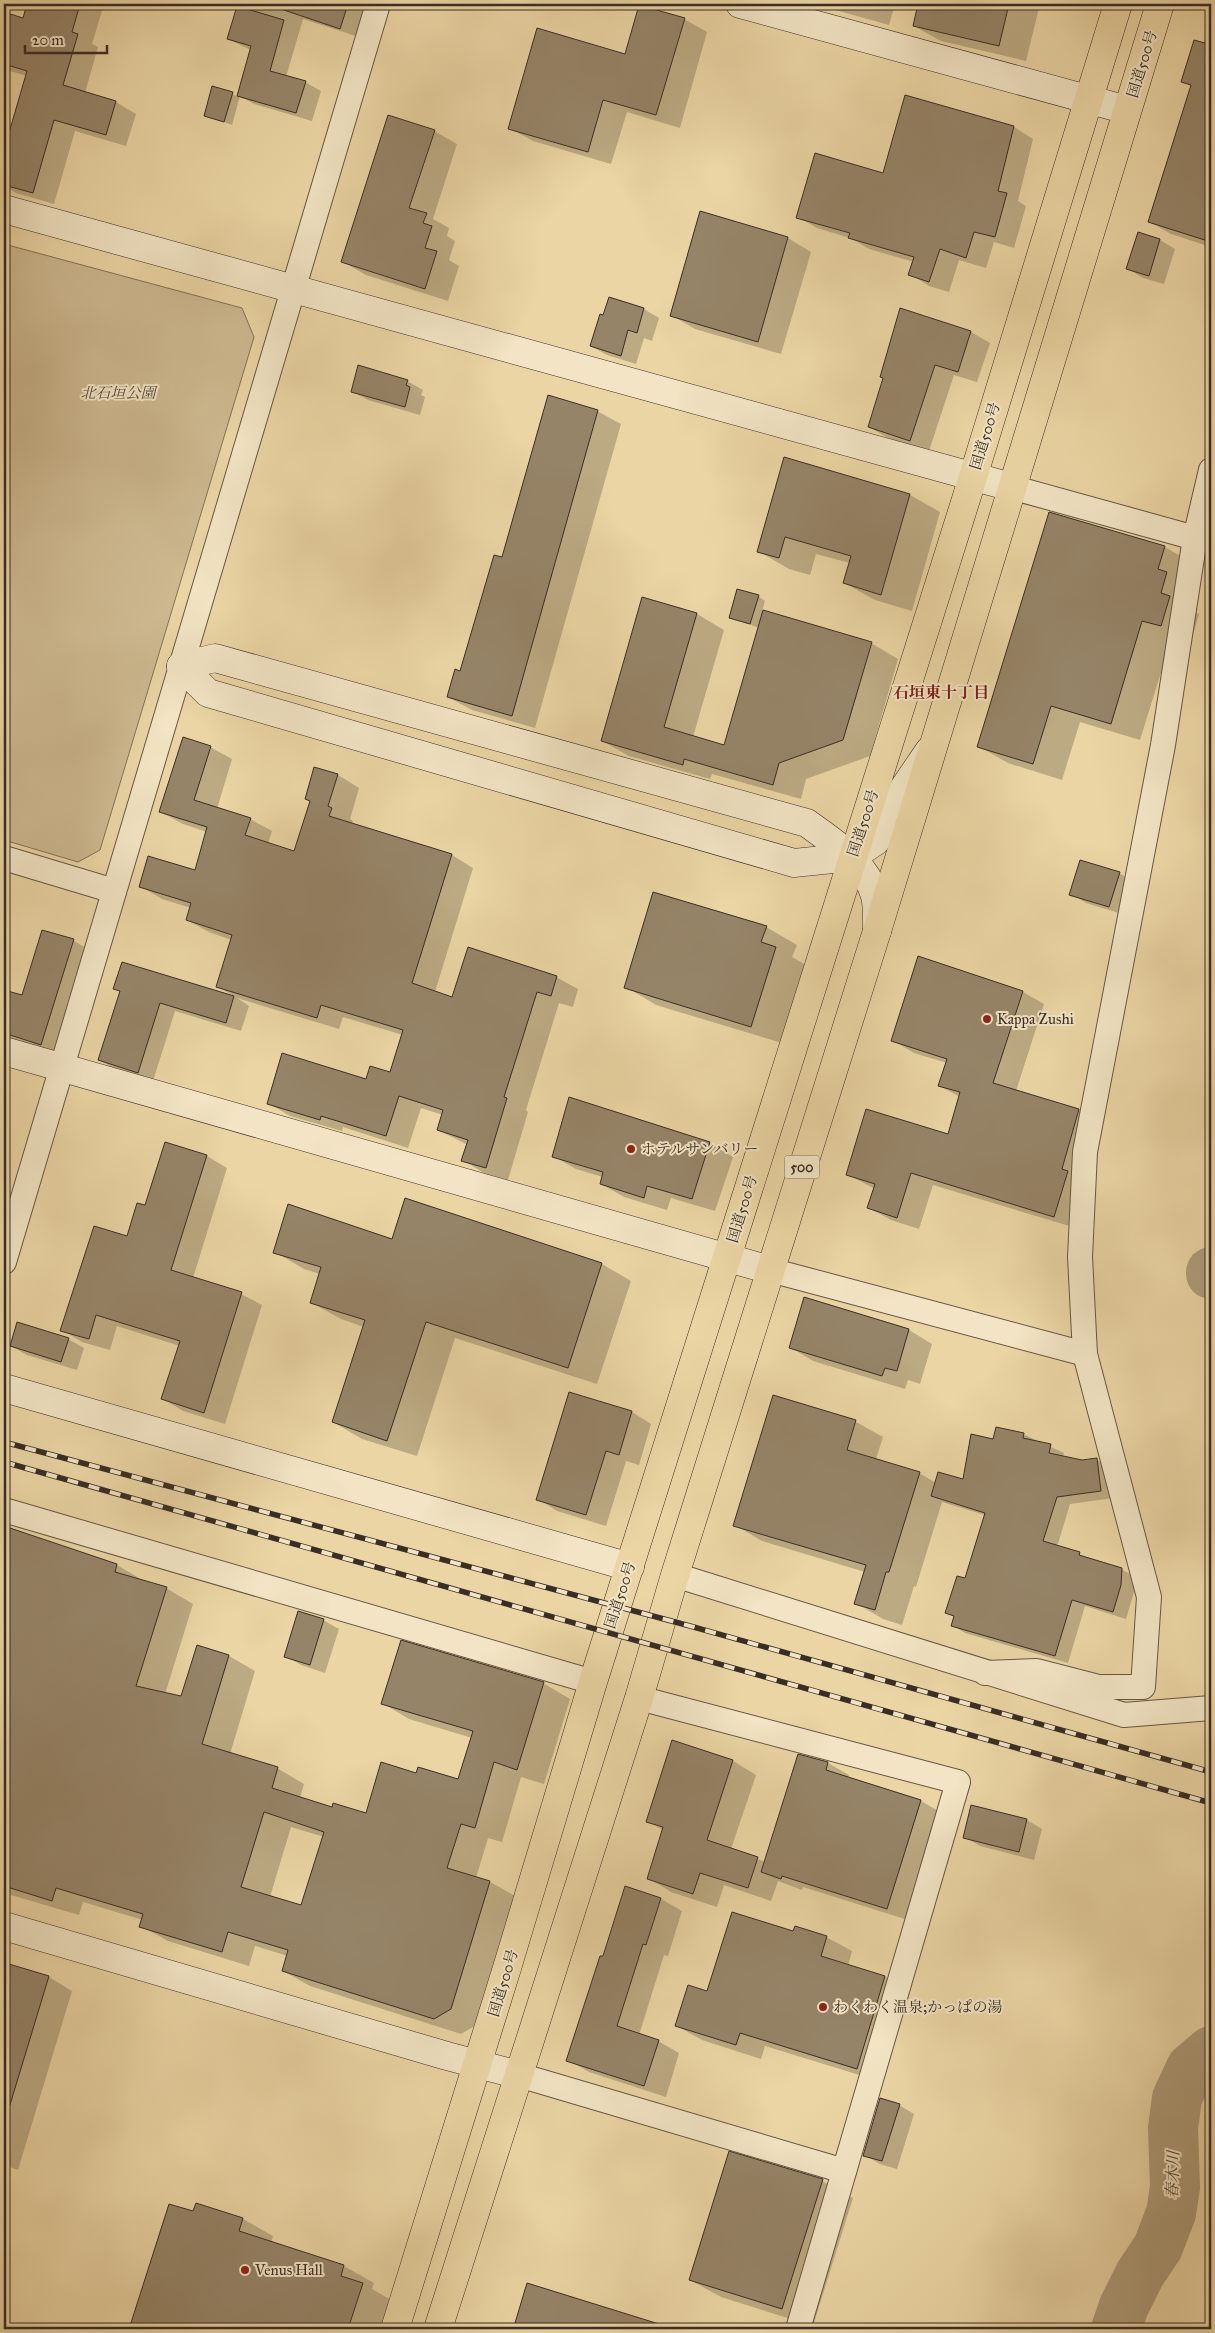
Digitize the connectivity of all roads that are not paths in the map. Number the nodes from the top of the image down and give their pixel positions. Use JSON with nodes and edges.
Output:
{"nodes":[{"id":1,"x":378,"y":4,"type":"edge"},
{"id":2,"x":740,"y":4,"type":"edge"},
{"id":3,"x":1118,"y":4,"type":"edge"},
{"id":4,"x":1160,"y":4,"type":"edge"},
{"id":5,"x":1088,"y":100,"type":"junction"},
{"id":6,"x":1128,"y":110,"type":"junction"},
{"id":7,"x":4,"y":209,"type":"edge"},
{"id":8,"x":293,"y":289,"type":"junction"},
{"id":9,"x":1211,"y":470,"type":"edge"},
{"id":10,"x":973,"y":476,"type":"junction"},
{"id":11,"x":1011,"y":487,"type":"junction"},
{"id":12,"x":1195,"y":538,"type":"junction"},
{"id":13,"x":181,"y":666,"type":"junction"},
{"id":14,"x":933,"y":745,"type":"junction"},
{"id":15,"x":852,"y":857,"type":"junction"},
{"id":16,"x":4,"y":858,"type":"edge"},
{"id":17,"x":114,"y":891,"type":"junction"},
{"id":18,"x":877,"y":931,"type":"junction"},
{"id":19,"x":4,"y":1051,"type":"edge"},
{"id":20,"x":62,"y":1068,"type":"junction"},
{"id":21,"x":727,"y":1258,"type":"junction"},
{"id":22,"x":4,"y":1262,"type":"edge"},
{"id":23,"x":770,"y":1270,"type":"junction"},
{"id":24,"x":1085,"y":1354,"type":"junction"},
{"id":25,"x":4,"y":1388,"type":"edge"},
{"id":26,"x":4,"y":1510,"type":"edge"},
{"id":27,"x":630,"y":1567,"type":"junction"},
{"id":28,"x":675,"y":1575,"type":"junction"},
{"id":29,"x":985,"y":1673,"type":"junction"},
{"id":30,"x":593,"y":1682,"type":"junction"},
{"id":31,"x":639,"y":1698,"type":"junction"},
{"id":32,"x":1204,"y":1709,"type":"edge"},
{"id":33,"x":4,"y":1926,"type":"edge"},
{"id":34,"x":478,"y":2064,"type":"junction"},
{"id":35,"x":520,"y":2075,"type":"junction"},
{"id":36,"x":844,"y":2171,"type":"junction"},
{"id":37,"x":395,"y":2329,"type":"edge"},
{"id":38,"x":438,"y":2329,"type":"edge"},
{"id":39,"x":798,"y":2329,"type":"edge"}],
"edges":[{"from":1,"to":8,"type":"street"},
{"from":2,"to":5,"type":"street"},
{"from":3,"to":5,"type":"highway","name":"国道500号"},
{"from":4,"to":6,"type":"highway","name":"国道500号","number":"500"},
{"from":5,"to":6,"type":"street"},
{"from":5,"to":10,"type":"highway","name":"国道500号"},
{"from":6,"to":11,"type":"highway","name":"国道500号","number":"500"},
{"from":7,"to":8,"type":"street"},
{"from":8,"to":10,"type":"street"},
{"from":8,"to":13,"type":"street"},
{"from":9,"to":12,"type":"street"},
{"from":10,"to":11,"type":"street"},
{"from":10,"to":15,"type":"highway","name":"国道500号"},
{"from":11,"to":12,"type":"street"},
{"from":11,"to":14,"type":"highway","name":"国道500号","number":"500"},
{"from":12,"to":24,"type":"street"},
{"from":13,"to":15,"type":"street"},
{"from":13,"to":15,"type":"street"},
{"from":13,"to":17,"type":"street"},
{"from":14,"to":15,"type":"street"},
{"from":14,"to":18,"type":"highway","name":"国道500号","number":"500"},
{"from":15,"to":18,"type":"street"},
{"from":15,"to":21,"type":"highway","name":"国道500号"},
{"from":16,"to":17,"type":"street"},
{"from":17,"to":20,"type":"street"},
{"from":18,"to":23,"type":"highway","name":"国道500号","number":"500"},
{"from":19,"to":20,"type":"street"},
{"from":20,"to":21,"type":"street"},
{"from":20,"to":22,"type":"street"},
{"from":21,"to":23,"type":"street"},
{"from":21,"to":27,"type":"highway","name":"国道500号"},
{"from":23,"to":24,"type":"street"},
{"from":23,"to":28,"type":"highway","name":"国道500号","number":"500"},
{"from":24,"to":29,"type":"street"},
{"from":25,"to":27,"type":"street"},
{"from":26,"to":30,"type":"street"},
{"from":27,"to":30,"type":"highway","name":"国道500号"},
{"from":28,"to":29,"type":"street"},
{"from":28,"to":31,"type":"highway","name":"国道500号","number":"500"},
{"from":29,"to":32,"type":"street"},
{"from":30,"to":34,"type":"highway","name":"国道500号"},
{"from":31,"to":35,"type":"highway","name":"国道500号","number":"500"},
{"from":31,"to":36,"type":"street"},
{"from":33,"to":34,"type":"street"},
{"from":34,"to":35,"type":"street"},
{"from":34,"to":37,"type":"highway","name":"国道500号"},
{"from":35,"to":36,"type":"street"},
{"from":35,"to":38,"type":"highway","name":"国道500号","number":"500"},
{"from":36,"to":39,"type":"street"}]}
